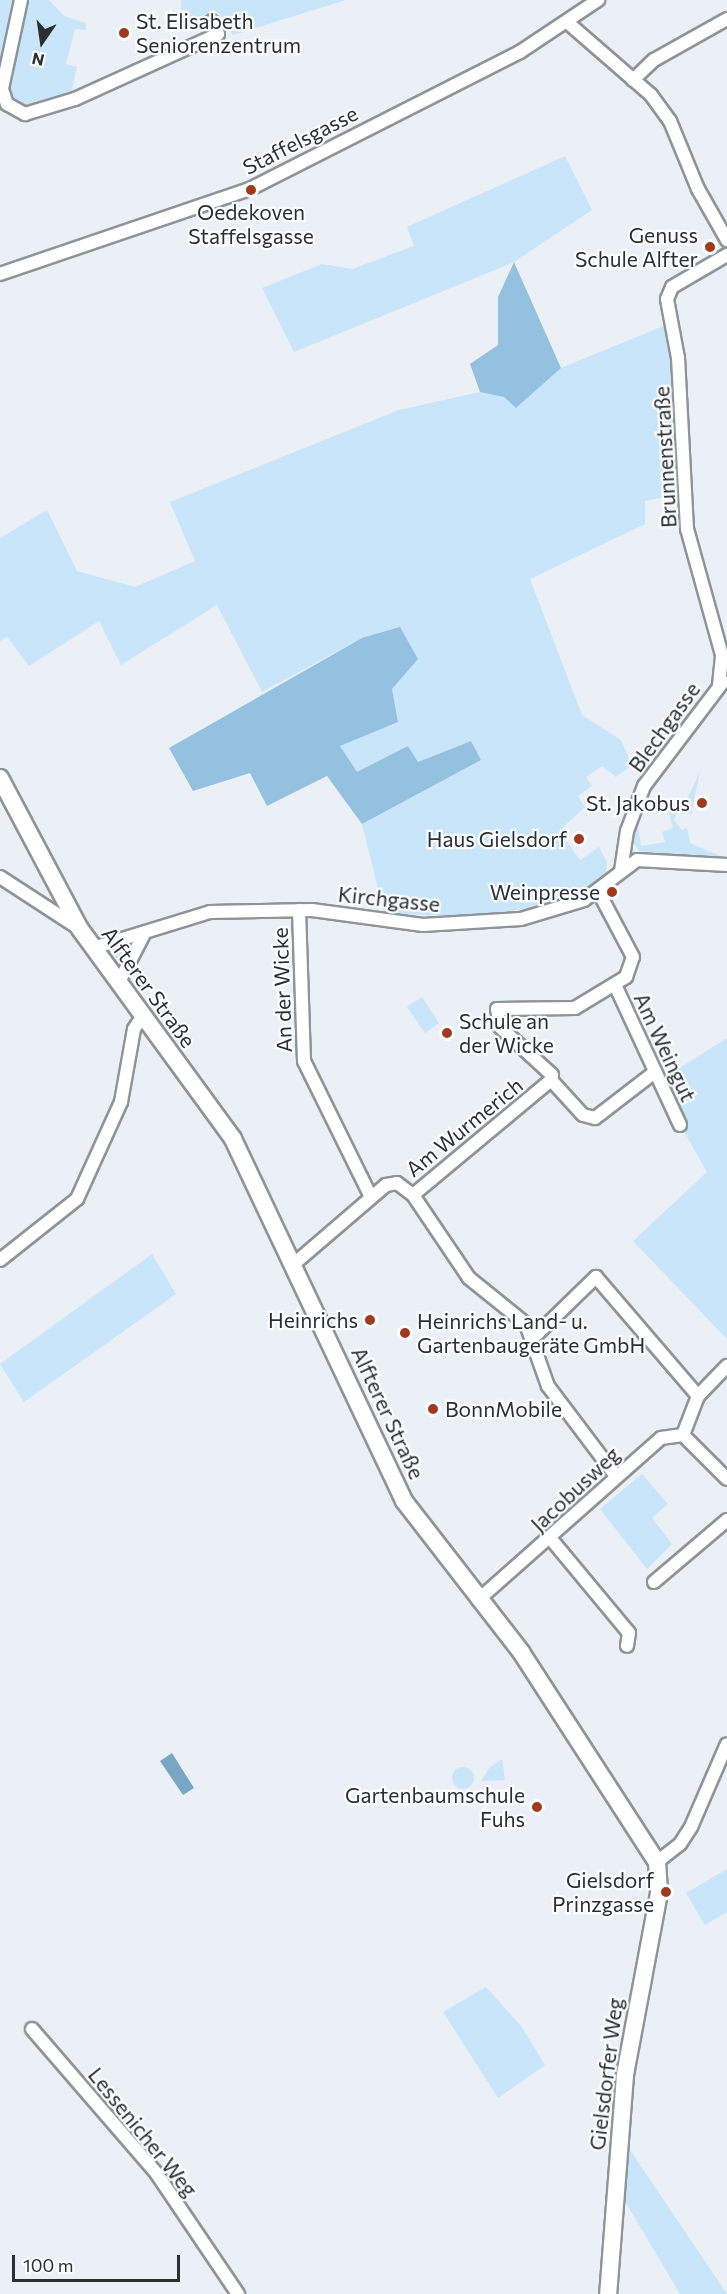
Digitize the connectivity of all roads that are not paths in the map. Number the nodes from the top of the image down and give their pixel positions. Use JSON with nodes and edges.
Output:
{"nodes":[{"id":1,"x":21,"y":0,"type":"edge"},
{"id":2,"x":598,"y":0,"type":"edge"},
{"id":3,"x":727,"y":20,"type":"edge"},
{"id":4,"x":212,"y":21,"type":"dead end"},
{"id":5,"x":567,"y":22,"type":"junction"},
{"id":6,"x":633,"y":80,"type":"junction"},
{"id":7,"x":727,"y":240,"type":"edge"},
{"id":8,"x":727,"y":255,"type":"edge"},
{"id":9,"x":0,"y":274,"type":"edge"},
{"id":10,"x":723,"y":683,"type":"edge"},
{"id":11,"x":0,"y":778,"type":"edge"},
{"id":12,"x":727,"y":865,"type":"edge"},
{"id":13,"x":621,"y":871,"type":"junction"},
{"id":14,"x":0,"y":877,"type":"edge"},
{"id":15,"x":598,"y":891,"type":"junction"},
{"id":16,"x":299,"y":910,"type":"junction"},
{"id":17,"x":80,"y":929,"type":"junction"},
{"id":18,"x":142,"y":936,"type":"junction"},
{"id":19,"x":93,"y":948,"type":"junction"},
{"id":20,"x":118,"y":984,"type":"junction"},
{"id":21,"x":615,"y":987,"type":"junction"},
{"id":22,"x":142,"y":1017,"type":"junction"},
{"id":23,"x":655,"y":1072,"type":"junction"},
{"id":24,"x":551,"y":1080,"type":"junction"},
{"id":25,"x":680,"y":1125,"type":"dead end"},
{"id":26,"x":413,"y":1195,"type":"junction"},
{"id":27,"x":371,"y":1197,"type":"junction"},
{"id":28,"x":0,"y":1260,"type":"edge"},
{"id":29,"x":295,"y":1263,"type":"junction"},
{"id":30,"x":533,"y":1338,"type":"junction"},
{"id":31,"x":727,"y":1366,"type":"edge"},
{"id":32,"x":698,"y":1396,"type":"junction"},
{"id":33,"x":683,"y":1436,"type":"junction"},
{"id":34,"x":615,"y":1475,"type":"junction"},
{"id":35,"x":727,"y":1479,"type":"edge"},
{"id":36,"x":727,"y":1520,"type":"edge"},
{"id":37,"x":551,"y":1539,"type":"junction"},
{"id":38,"x":654,"y":1582,"type":"dead end"},
{"id":39,"x":478,"y":1600,"type":"junction"},
{"id":40,"x":627,"y":1646,"type":"dead end"},
{"id":41,"x":727,"y":1744,"type":"edge"},
{"id":42,"x":657,"y":1862,"type":"junction"},
{"id":43,"x":32,"y":2029,"type":"dead end"},
{"id":44,"x":238,"y":2294,"type":"edge"},
{"id":45,"x":608,"y":2294,"type":"edge"}],
"edges":[{"from":1,"to":4,"type":"street"},
{"from":2,"to":5,"type":"street","name":"Staffelsgasse"},
{"from":3,"to":6,"type":"street"},
{"from":5,"to":6,"type":"street"},
{"from":5,"to":9,"type":"street","name":"Staffelsgasse"},
{"from":6,"to":7,"type":"street"},
{"from":8,"to":10,"type":"street","name":"Brunnenstraße"},
{"from":10,"to":13,"type":"street","name":"Blechgasse"},
{"from":11,"to":17,"type":"street","name":"Alfterer Straße"},
{"from":12,"to":13,"type":"street","name":"Kirchgasse"},
{"from":13,"to":15,"type":"street","name":"Kirchgasse"},
{"from":14,"to":17,"type":"street"},
{"from":15,"to":16,"type":"street","name":"Kirchgasse"},
{"from":15,"to":21,"type":"street"},
{"from":16,"to":18,"type":"street","name":"Kirchgasse"},
{"from":16,"to":27,"type":"street","name":"An der Wicke"},
{"from":17,"to":19,"type":"street","name":"Alfterer Straße"},
{"from":18,"to":19,"type":"street","name":"Kirchgasse"},
{"from":18,"to":20,"type":"street"},
{"from":19,"to":20,"type":"street","name":"Alfterer Straße"},
{"from":20,"to":22,"type":"street","name":"Alfterer Straße"},
{"from":21,"to":23,"type":"street","name":"Am Weingut"},
{"from":21,"to":24,"type":"street"},
{"from":22,"to":28,"type":"street"},
{"from":22,"to":29,"type":"street","name":"Alfterer Straße"},
{"from":23,"to":24,"type":"street","name":"Am Wurmerich"},
{"from":23,"to":25,"type":"street","name":"Am Weingut"},
{"from":24,"to":26,"type":"street","name":"Am Wurmerich"},
{"from":26,"to":27,"type":"street","name":"Am Wurmerich"},
{"from":26,"to":30,"type":"street"},
{"from":27,"to":29,"type":"street","name":"Am Wurmerich"},
{"from":29,"to":39,"type":"street","name":"Alfterer Straße"},
{"from":30,"to":32,"type":"street"},
{"from":30,"to":34,"type":"street"},
{"from":31,"to":32,"type":"street"},
{"from":32,"to":33,"type":"street"},
{"from":33,"to":34,"type":"street","name":"Jacobusweg"},
{"from":33,"to":35,"type":"street"},
{"from":34,"to":37,"type":"street","name":"Jacobusweg"},
{"from":36,"to":38,"type":"street"},
{"from":37,"to":39,"type":"street","name":"Jacobusweg"},
{"from":37,"to":40,"type":"street"},
{"from":39,"to":42,"type":"street","name":"Alfterer Straße"},
{"from":41,"to":42,"type":"street"},
{"from":42,"to":45,"type":"street","name":"Gielsdorfer Weg"},
{"from":43,"to":44,"type":"street","name":"Lessenicher Weg"}]}
